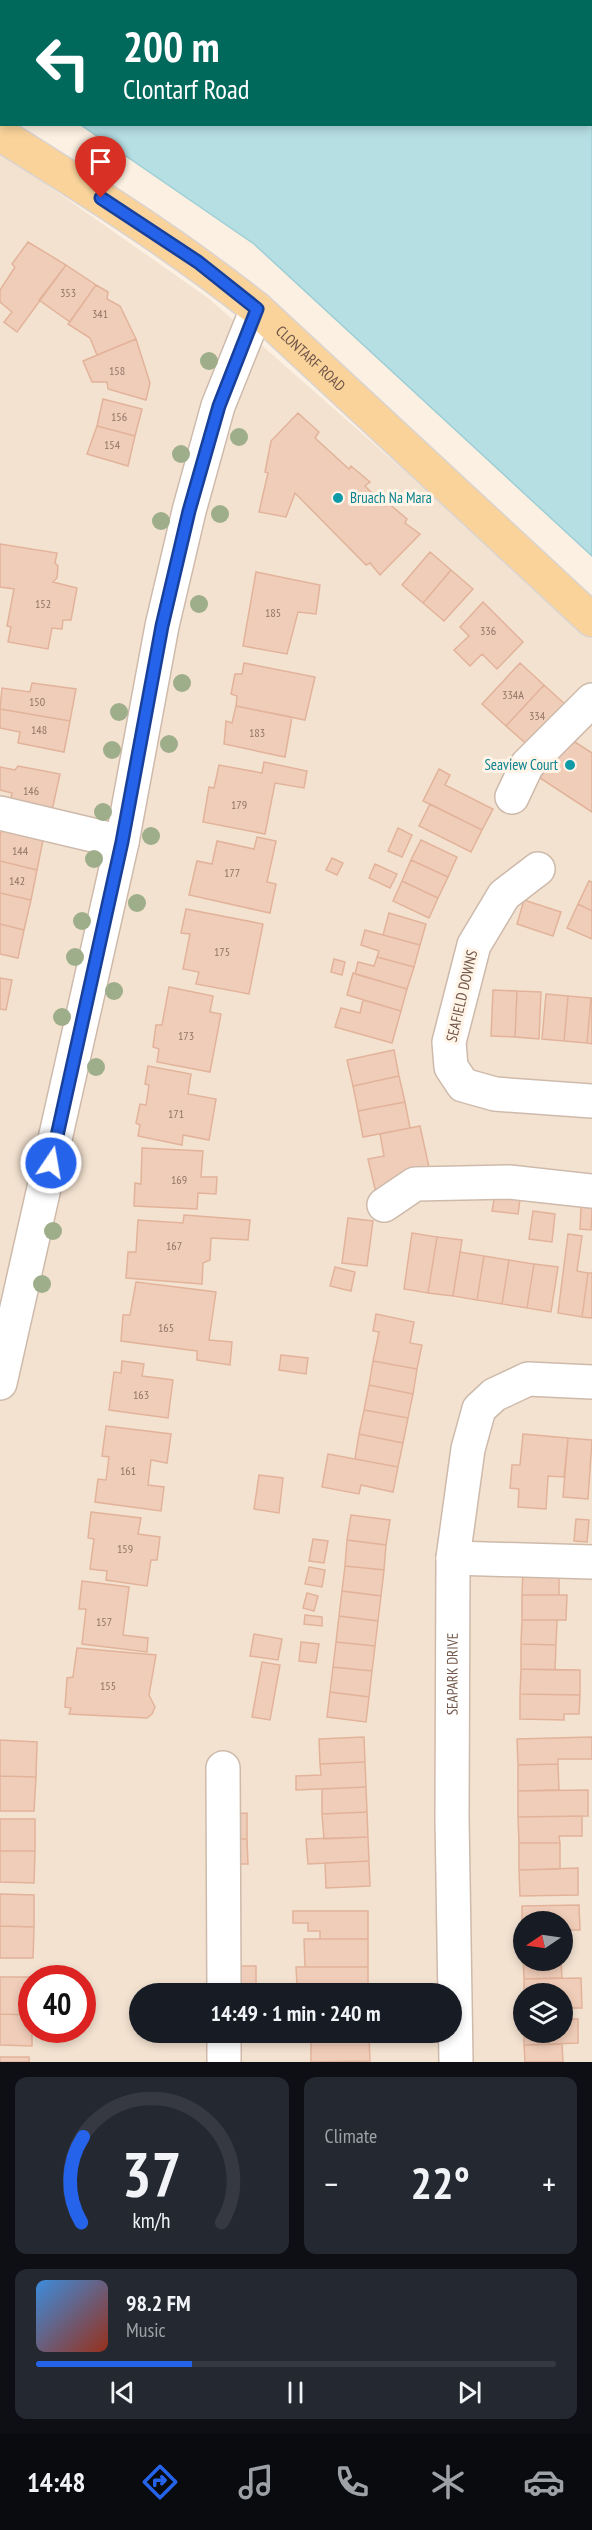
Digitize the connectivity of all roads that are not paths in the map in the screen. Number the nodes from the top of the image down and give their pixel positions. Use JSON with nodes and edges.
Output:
{"nodes":[{"id":1,"x":0,"y":134,"type":"edge"},
{"id":2,"x":257,"y":309,"type":"junction"},
{"id":3,"x":592,"y":620,"type":"edge"},
{"id":4,"x":592,"y":700,"type":"edge"},
{"id":5,"x":512,"y":797,"type":"dead end"},
{"id":6,"x":0,"y":813,"type":"edge"},
{"id":7,"x":122,"y":842,"type":"junction"},
{"id":8,"x":538,"y":869,"type":"dead end"},
{"id":9,"x":592,"y":1101,"type":"edge"},
{"id":10,"x":592,"y":1191,"type":"edge"},
{"id":11,"x":384,"y":1205,"type":"dead end"},
{"id":12,"x":10,"y":1298,"type":"edge"},
{"id":13,"x":592,"y":1382,"type":"edge"},
{"id":14,"x":0,"y":1383,"type":"edge"},
{"id":15,"x":453,"y":1558,"type":"junction"},
{"id":16,"x":592,"y":1562,"type":"edge"},
{"id":17,"x":224,"y":1768,"type":"dead end"},
{"id":18,"x":224,"y":1983,"type":"edge"},
{"id":19,"x":224,"y":2043,"type":"edge"},
{"id":20,"x":224,"y":2062,"type":"edge"},
{"id":21,"x":456,"y":2062,"type":"edge"}],
"edges":[{"from":1,"to":2,"type":"main road","name":"CLONTARF ROAD"},
{"from":2,"to":3,"type":"main road","name":"CLONTARF ROAD"},
{"from":2,"to":7,"type":"street"},
{"from":4,"to":5,"type":"street"},
{"from":6,"to":7,"type":"street"},
{"from":7,"to":12,"type":"street"},
{"from":8,"to":9,"type":"street","name":"SEAFIELD DOWNS"},
{"from":10,"to":11,"type":"street"},
{"from":12,"to":14,"type":"street"},
{"from":13,"to":15,"type":"street","name":"SEAPARK DRIVE"},
{"from":15,"to":16,"type":"street"},
{"from":15,"to":21,"type":"street","name":"SEAPARK DRIVE"},
{"from":17,"to":18,"type":"street"},
{"from":19,"to":20,"type":"street"}]}
